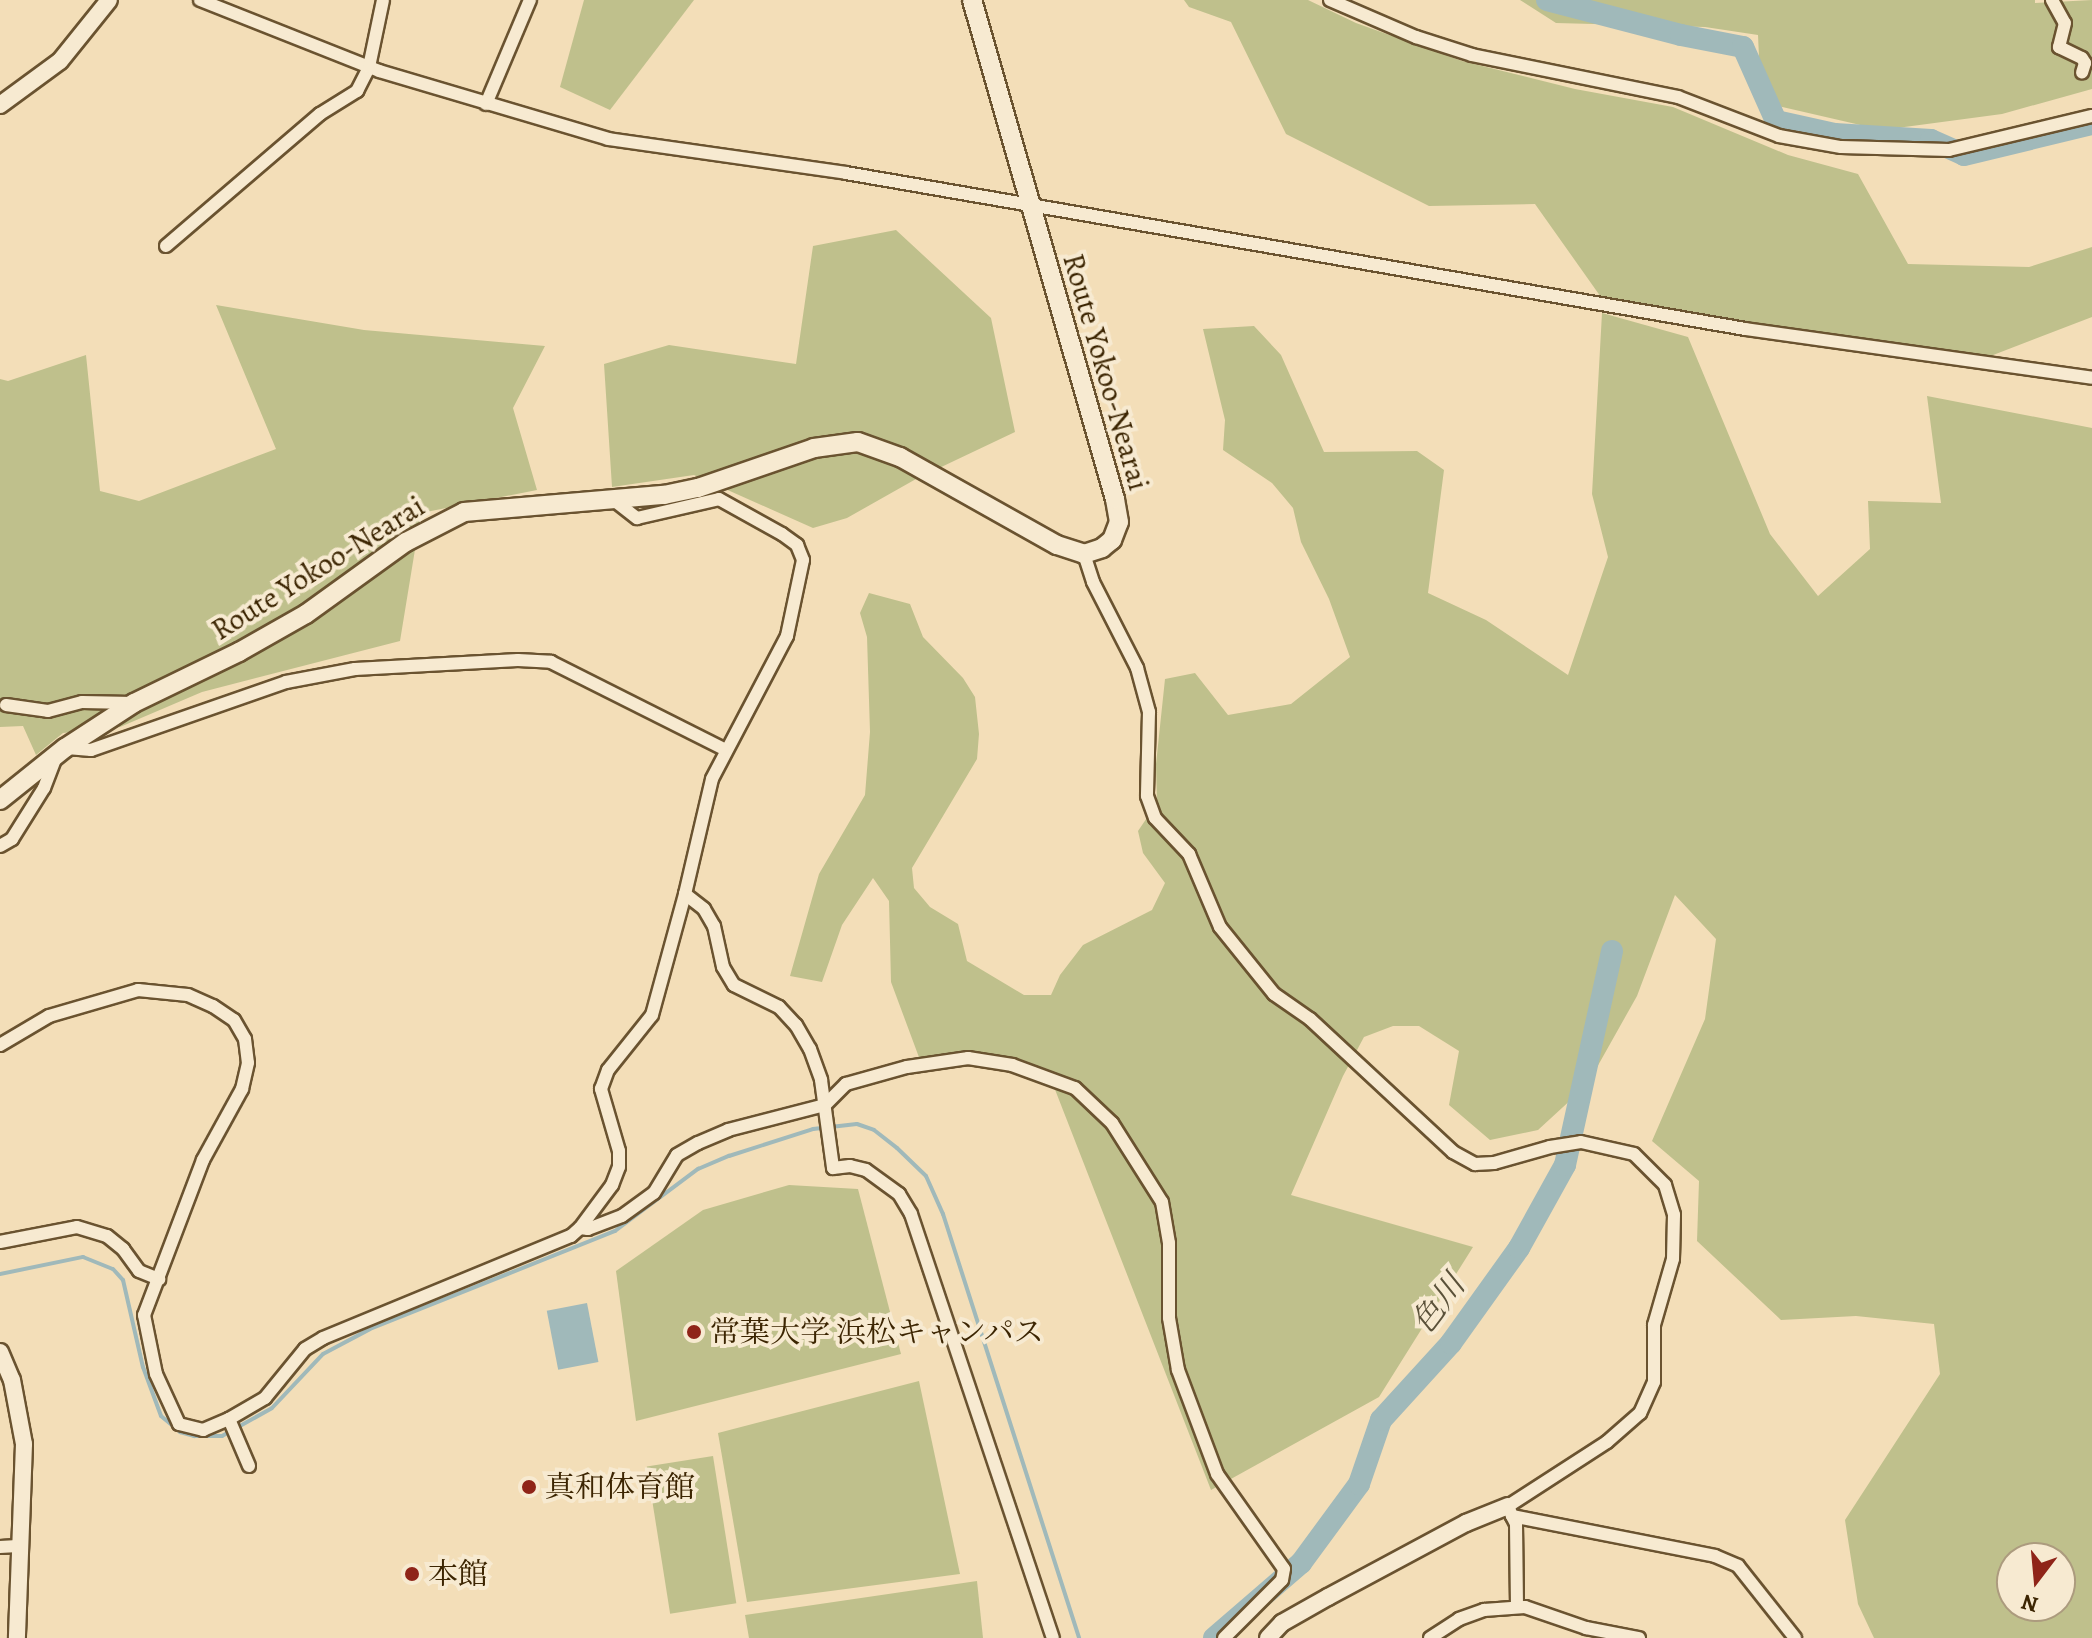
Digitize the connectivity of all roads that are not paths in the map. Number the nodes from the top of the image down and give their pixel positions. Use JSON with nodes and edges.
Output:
{"nodes":[{"id":1,"x":109,"y":0,"type":"edge"},
{"id":2,"x":200,"y":0,"type":"edge"},
{"id":3,"x":383,"y":0,"type":"edge"},
{"id":4,"x":530,"y":0,"type":"edge"},
{"id":5,"x":972,"y":0,"type":"edge"},
{"id":6,"x":1330,"y":0,"type":"edge"},
{"id":7,"x":2052,"y":0,"type":"edge"},
{"id":8,"x":369,"y":67,"type":"junction"},
{"id":9,"x":2082,"y":73,"type":"dead end"},
{"id":10,"x":486,"y":104,"type":"junction"},
{"id":11,"x":0,"y":105,"type":"edge"},
{"id":12,"x":2092,"y":116,"type":"edge"},
{"id":13,"x":1029,"y":207,"type":"junction"},
{"id":14,"x":166,"y":246,"type":"dead end"},
{"id":15,"x":2092,"y":378,"type":"edge"},
{"id":16,"x":615,"y":501,"type":"junction"},
{"id":17,"x":1084,"y":554,"type":"junction"},
{"id":18,"x":134,"y":703,"type":"junction"},
{"id":19,"x":6,"y":705,"type":"dead end"},
{"id":20,"x":726,"y":750,"type":"junction"},
{"id":21,"x":60,"y":752,"type":"junction"},
{"id":22,"x":0,"y":800,"type":"edge"},
{"id":23,"x":0,"y":846,"type":"edge"},
{"id":24,"x":685,"y":894,"type":"junction"},
{"id":25,"x":0,"y":1045,"type":"edge"},
{"id":26,"x":825,"y":1105,"type":"junction"},
{"id":27,"x":580,"y":1228,"type":"junction"},
{"id":28,"x":0,"y":1242,"type":"edge"},
{"id":29,"x":159,"y":1279,"type":"junction"},
{"id":30,"x":0,"y":1352,"type":"edge"},
{"id":31,"x":231,"y":1423,"type":"junction"},
{"id":32,"x":249,"y":1466,"type":"dead end"},
{"id":33,"x":1510,"y":1511,"type":"junction"},
{"id":34,"x":22,"y":1546,"type":"junction"},
{"id":35,"x":0,"y":1547,"type":"edge"},
{"id":36,"x":1517,"y":1607,"type":"junction"},
{"id":37,"x":1433,"y":1637,"type":"edge"},
{"id":38,"x":17,"y":1638,"type":"edge"},
{"id":39,"x":1053,"y":1638,"type":"edge"},
{"id":40,"x":1224,"y":1638,"type":"edge"},
{"id":41,"x":1268,"y":1638,"type":"edge"},
{"id":42,"x":1639,"y":1638,"type":"edge"},
{"id":43,"x":1795,"y":1638,"type":"edge"}],
"edges":[{"from":1,"to":11,"type":"street"},
{"from":2,"to":8,"type":"street"},
{"from":3,"to":8,"type":"street"},
{"from":4,"to":10,"type":"street"},
{"from":5,"to":13,"type":"main road","name":"Route Yokoo-Nearai"},
{"from":6,"to":12,"type":"street"},
{"from":7,"to":9,"type":"street"},
{"from":8,"to":10,"type":"street"},
{"from":8,"to":14,"type":"street"},
{"from":10,"to":13,"type":"street"},
{"from":13,"to":15,"type":"street"},
{"from":13,"to":17,"type":"main road","name":"Route Yokoo-Nearai"},
{"from":16,"to":17,"type":"main road","name":"Route Yokoo-Nearai"},
{"from":16,"to":18,"type":"main road","name":"Route Yokoo-Nearai"},
{"from":16,"to":20,"type":"street"},
{"from":17,"to":33,"type":"street"},
{"from":18,"to":19,"type":"street"},
{"from":18,"to":21,"type":"main road","name":"Route Yokoo-Nearai"},
{"from":20,"to":21,"type":"street"},
{"from":20,"to":24,"type":"street"},
{"from":21,"to":22,"type":"main road","name":"Route Yokoo-Nearai"},
{"from":21,"to":23,"type":"street"},
{"from":24,"to":26,"type":"street"},
{"from":24,"to":27,"type":"street"},
{"from":25,"to":29,"type":"street"},
{"from":26,"to":27,"type":"street"},
{"from":26,"to":39,"type":"street"},
{"from":26,"to":40,"type":"street"},
{"from":27,"to":31,"type":"street"},
{"from":28,"to":29,"type":"street"},
{"from":29,"to":31,"type":"street"},
{"from":30,"to":34,"type":"street"},
{"from":31,"to":32,"type":"street"},
{"from":33,"to":36,"type":"street"},
{"from":33,"to":41,"type":"street"},
{"from":33,"to":43,"type":"street"},
{"from":34,"to":35,"type":"street"},
{"from":34,"to":38,"type":"street"},
{"from":36,"to":37,"type":"street"},
{"from":36,"to":42,"type":"street"}]}
